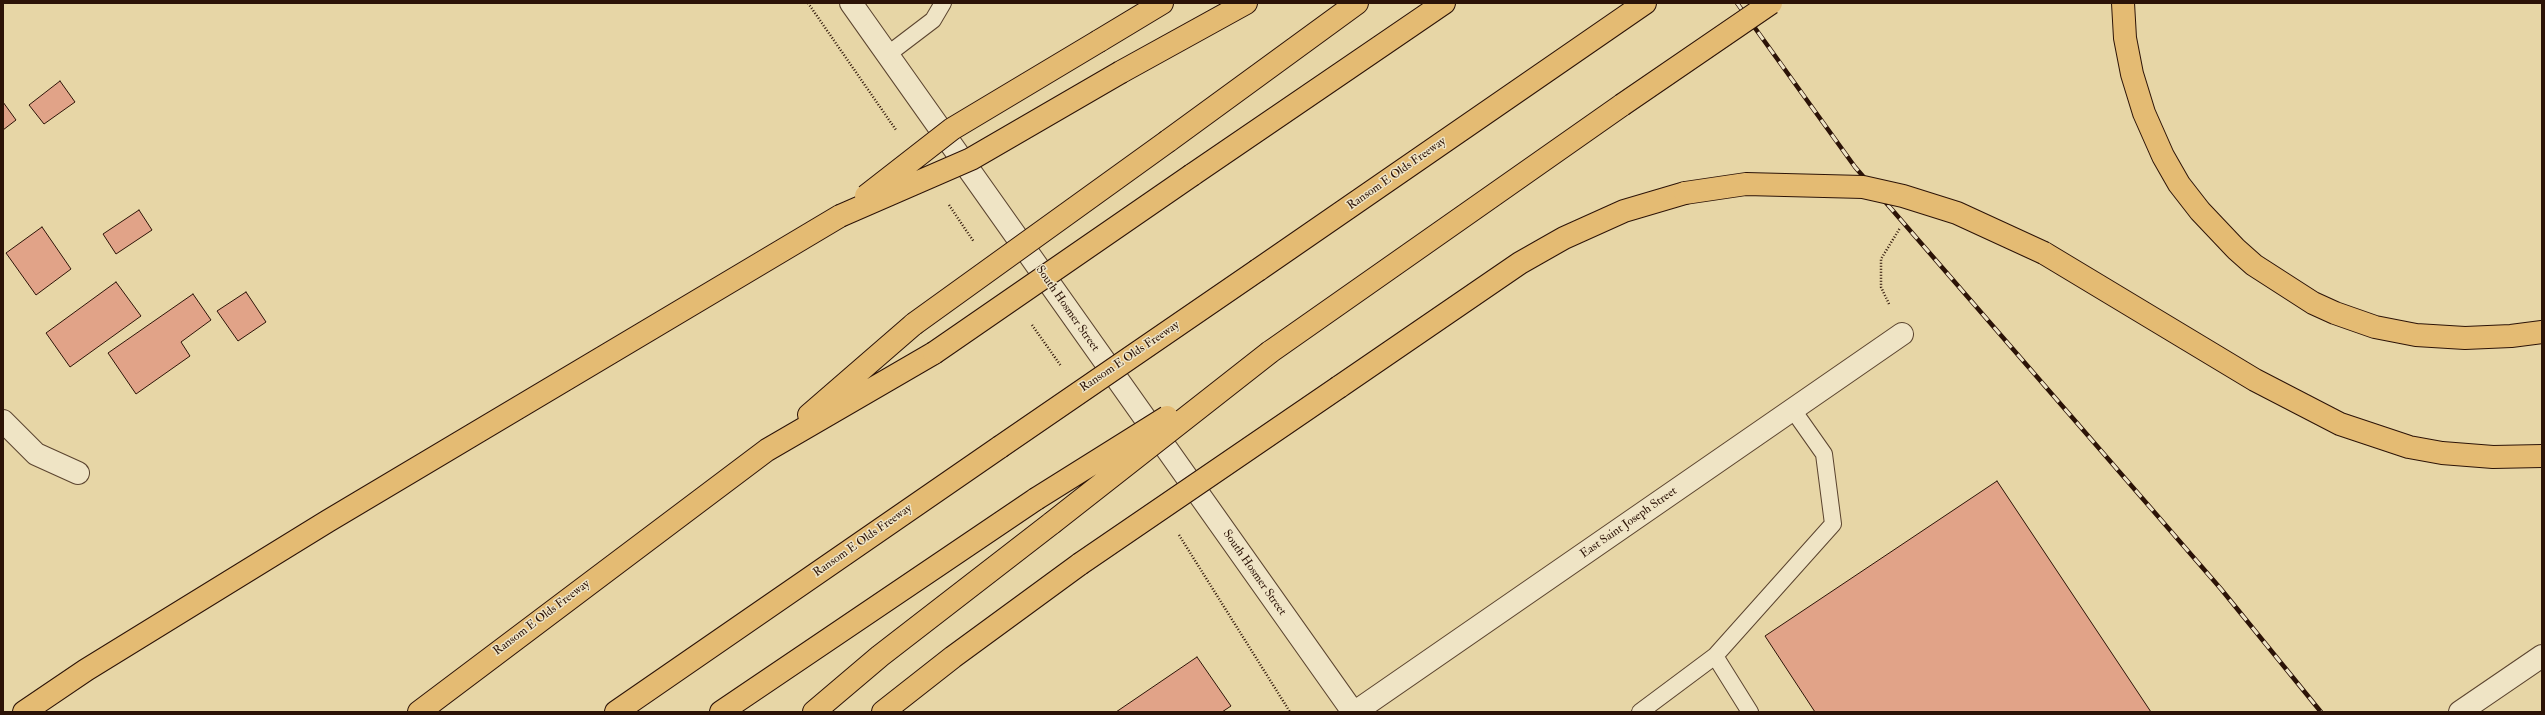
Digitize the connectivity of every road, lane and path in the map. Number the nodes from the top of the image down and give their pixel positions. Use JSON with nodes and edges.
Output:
{"nodes":[{"id":1,"x":808,"y":3,"type":"edge"},
{"id":2,"x":851,"y":3,"type":"edge"},
{"id":3,"x":943,"y":3,"type":"edge"},
{"id":4,"x":1162,"y":3,"type":"edge"},
{"id":5,"x":1246,"y":3,"type":"edge"},
{"id":6,"x":1357,"y":3,"type":"edge"},
{"id":7,"x":1444,"y":3,"type":"edge"},
{"id":8,"x":1645,"y":3,"type":"edge"},
{"id":9,"x":1771,"y":3,"type":"edge"},
{"id":10,"x":2123,"y":3,"type":"edge"},
{"id":11,"x":887,"y":55,"type":"junction"},
{"id":12,"x":899,"y":133,"type":"dead end"},
{"id":13,"x":944,"y":198,"type":"dead end"},
{"id":14,"x":840,"y":216,"type":"junction"},
{"id":15,"x":1903,"y":222,"type":"dead end"},
{"id":16,"x":976,"y":244,"type":"dead end"},
{"id":17,"x":1030,"y":322,"type":"dead end"},
{"id":18,"x":2542,"y":332,"type":"edge"},
{"id":19,"x":1902,"y":334,"type":"joint"},
{"id":20,"x":1270,"y":352,"type":"junction"},
{"id":21,"x":1062,"y":368,"type":"dead end"},
{"id":22,"x":1793,"y":410,"type":"junction"},
{"id":23,"x":3,"y":421,"type":"edge"},
{"id":24,"x":767,"y":450,"type":"junction"},
{"id":25,"x":2542,"y":456,"type":"edge"},
{"id":26,"x":78,"y":473,"type":"dead end"},
{"id":27,"x":1176,"y":531,"type":"dead end"},
{"id":28,"x":1715,"y":656,"type":"junction"},
{"id":29,"x":2542,"y":656,"type":"edge"},
{"id":30,"x":24,"y":712,"type":"edge"},
{"id":31,"x":418,"y":712,"type":"edge"},
{"id":32,"x":616,"y":712,"type":"edge"},
{"id":33,"x":721,"y":712,"type":"edge"},
{"id":34,"x":814,"y":712,"type":"edge"},
{"id":35,"x":883,"y":712,"type":"edge"},
{"id":36,"x":1290,"y":712,"type":"edge"},
{"id":37,"x":1354,"y":712,"type":"edge"},
{"id":38,"x":1640,"y":712,"type":"edge"},
{"id":39,"x":1750,"y":712,"type":"edge"},
{"id":40,"x":2460,"y":712,"type":"edge"}],
"edges":[{"from":1,"to":12,"type":"path"},
{"from":2,"to":11,"type":"street","name":"South Hosmer Street"},
{"from":3,"to":11,"type":"lane"},
{"from":4,"to":14,"type":"highway","bridge":true},
{"from":5,"to":14,"type":"highway","bridge":true},
{"from":6,"to":24,"type":"highway","bridge":true},
{"from":7,"to":24,"type":"highway","name":"Ransom E Olds Freeway","bridge":true},
{"from":8,"to":32,"type":"highway","name":"Ransom E Olds Freeway","bridge":true},
{"from":9,"to":20,"type":"highway","bridge":true},
{"from":10,"to":18,"type":"highway"},
{"from":11,"to":37,"type":"street","name":"South Hosmer Street"},
{"from":13,"to":16,"type":"path"},
{"from":14,"to":30,"type":"highway"},
{"from":15,"to":19,"type":"path"},
{"from":17,"to":21,"type":"path"},
{"from":19,"to":22,"type":"street","name":"East Saint Joseph Street"},
{"from":20,"to":33,"type":"highway","bridge":true},
{"from":20,"to":34,"type":"highway","bridge":true},
{"from":22,"to":28,"type":"lane"},
{"from":22,"to":37,"type":"street","name":"East Saint Joseph Street"},
{"from":23,"to":26,"type":"street"},
{"from":24,"to":31,"type":"highway","name":"Ransom E Olds Freeway"},
{"from":25,"to":35,"type":"highway","bridge":true},
{"from":27,"to":36,"type":"path"},
{"from":28,"to":38,"type":"lane"},
{"from":28,"to":39,"type":"lane"},
{"from":29,"to":40,"type":"street"}]}
